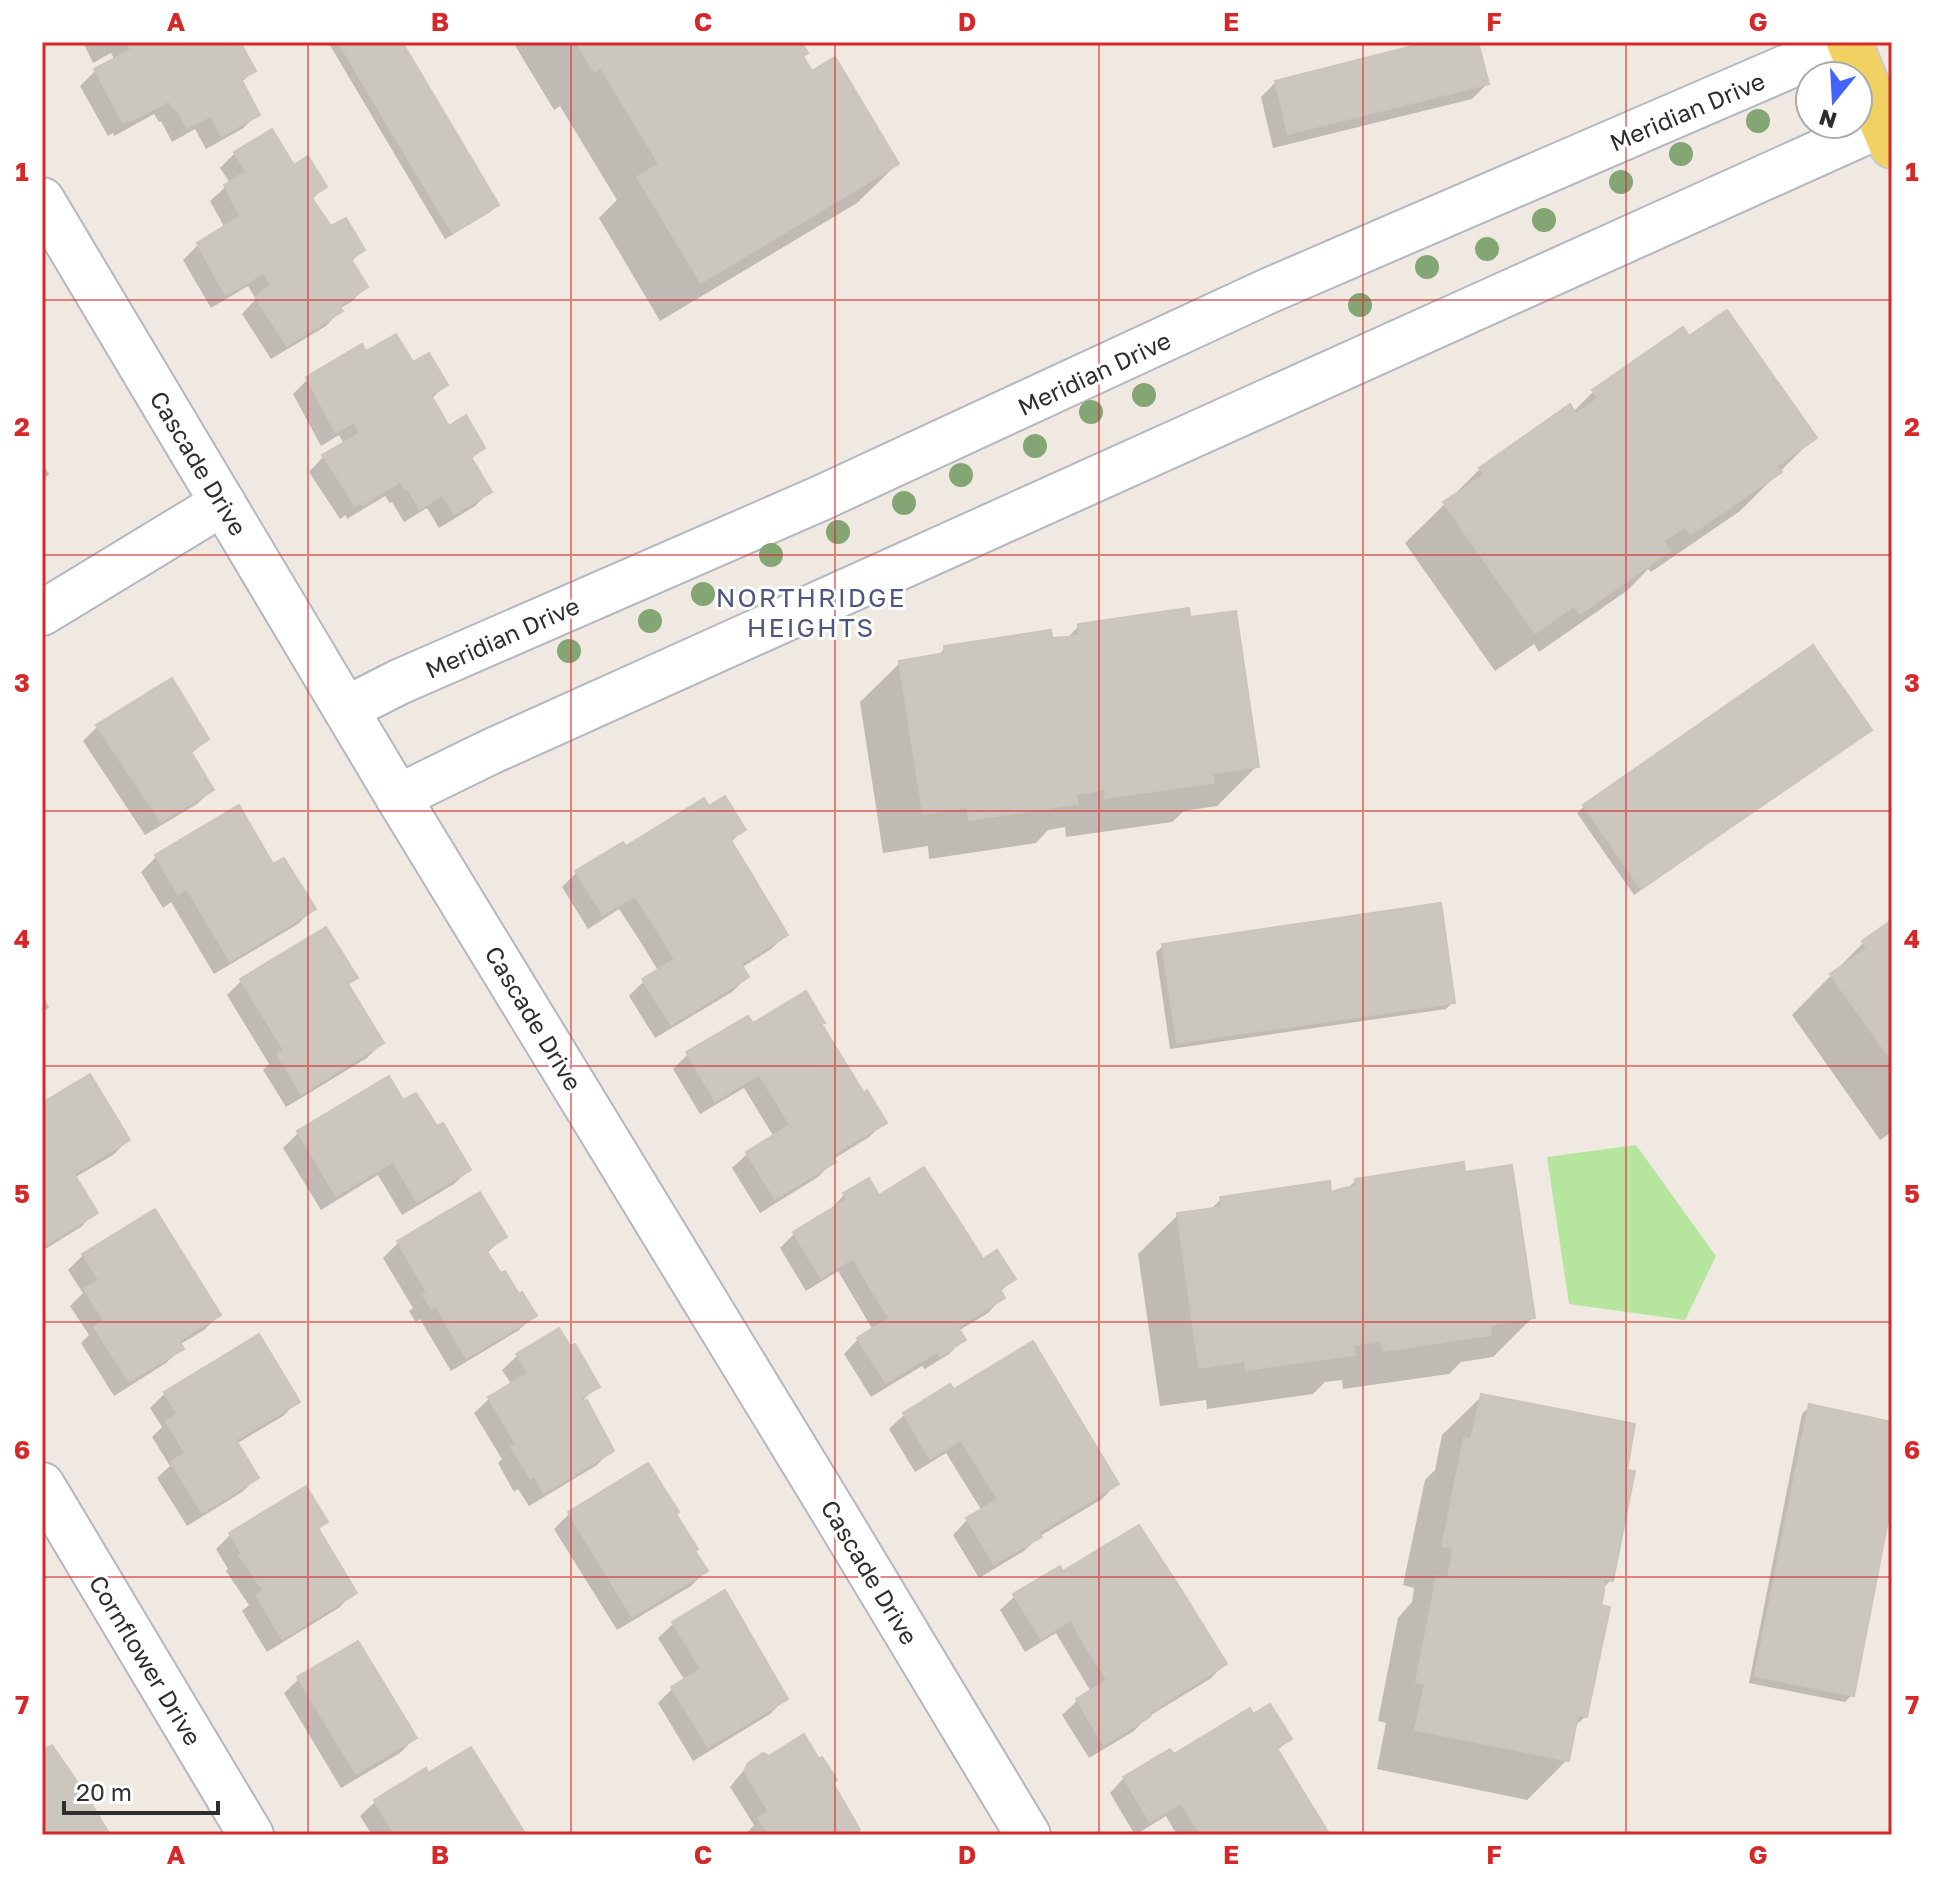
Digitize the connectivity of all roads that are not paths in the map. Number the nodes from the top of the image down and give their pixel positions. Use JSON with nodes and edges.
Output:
{"nodes":[{"id":1,"x":1847,"y":42,"type":"edge"},
{"id":2,"x":1889,"y":130,"type":"edge"},
{"id":3,"x":42,"y":200,"type":"edge"},
{"id":4,"x":223,"y":503,"type":"junction"},
{"id":5,"x":42,"y":613,"type":"edge"},
{"id":6,"x":346,"y":709,"type":"junction"},
{"id":7,"x":398,"y":797,"type":"junction"},
{"id":8,"x":42,"y":1485,"type":"edge"},
{"id":9,"x":251,"y":1835,"type":"edge"},
{"id":10,"x":1028,"y":1835,"type":"edge"}],
"edges":[{"from":1,"to":2,"type":"main road"},
{"from":1,"to":6,"type":"street","name":"Meridian Drive"},
{"from":2,"to":7,"type":"street"},
{"from":3,"to":4,"type":"street","name":"Cascade Drive"},
{"from":4,"to":5,"type":"street"},
{"from":4,"to":6,"type":"street","name":"Cascade Drive"},
{"from":6,"to":7,"type":"street","name":"Cascade Drive"},
{"from":7,"to":10,"type":"street","name":"Cascade Drive"},
{"from":8,"to":9,"type":"street","name":"Cornflower Drive"}]}
